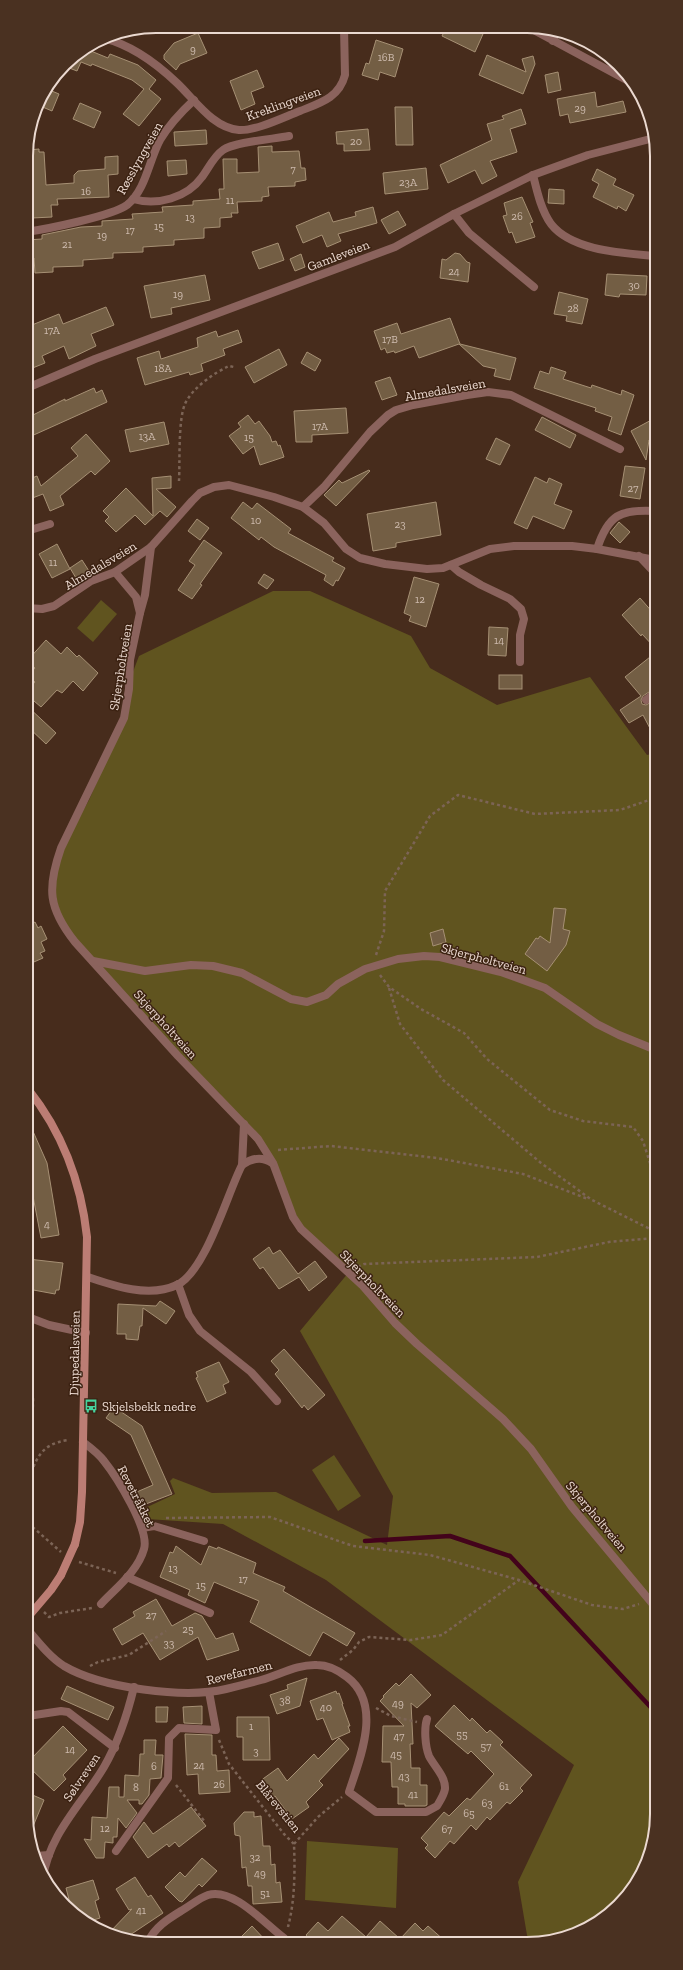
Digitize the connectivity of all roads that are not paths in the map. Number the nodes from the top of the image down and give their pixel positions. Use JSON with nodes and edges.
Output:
{"nodes":[{"id":1,"x":344,"y":33,"type":"edge"},
{"id":2,"x":540,"y":34,"type":"edge"},
{"id":3,"x":555,"y":36,"type":"edge"},
{"id":4,"x":113,"y":41,"type":"edge"},
{"id":5,"x":553,"y":41,"type":"junction"},
{"id":6,"x":619,"y":76,"type":"edge"},
{"id":7,"x":194,"y":100,"type":"junction"},
{"id":8,"x":289,"y":136,"type":"dead end"},
{"id":9,"x":649,"y":139,"type":"edge"},
{"id":10,"x":533,"y":175,"type":"junction"},
{"id":11,"x":133,"y":199,"type":"junction"},
{"id":12,"x":454,"y":214,"type":"junction"},
{"id":13,"x":33,"y":230,"type":"edge"},
{"id":14,"x":650,"y":255,"type":"edge"},
{"id":15,"x":534,"y":287,"type":"dead end"},
{"id":16,"x":33,"y":386,"type":"edge"},
{"id":17,"x":620,"y":449,"type":"dead end"},
{"id":18,"x":303,"y":506,"type":"junction"},
{"id":19,"x":650,"y":511,"type":"edge"},
{"id":20,"x":50,"y":524,"type":"dead end"},
{"id":21,"x":33,"y":529,"type":"edge"},
{"id":22,"x":150,"y":548,"type":"junction"},
{"id":23,"x":597,"y":549,"type":"junction"},
{"id":24,"x":640,"y":556,"type":"junction"},
{"id":25,"x":650,"y":559,"type":"edge"},
{"id":26,"x":451,"y":565,"type":"junction"},
{"id":27,"x":650,"y":567,"type":"edge"},
{"id":28,"x":115,"y":572,"type":"junction"},
{"id":29,"x":33,"y":608,"type":"edge"},
{"id":30,"x":140,"y":613,"type":"junction"},
{"id":31,"x":520,"y":662,"type":"dead end"},
{"id":32,"x":650,"y":697,"type":"edge"},
{"id":33,"x":646,"y":700,"type":"dead end"},
{"id":34,"x":93,"y":961,"type":"junction"},
{"id":35,"x":650,"y":1048,"type":"edge"},
{"id":36,"x":33,"y":1096,"type":"edge"},
{"id":37,"x":244,"y":1124,"type":"junction"},
{"id":38,"x":273,"y":1163,"type":"junction"},
{"id":39,"x":242,"y":1165,"type":"junction"},
{"id":40,"x":88,"y":1277,"type":"junction"},
{"id":41,"x":178,"y":1284,"type":"junction"},
{"id":42,"x":33,"y":1319,"type":"edge"},
{"id":43,"x":86,"y":1332,"type":"junction"},
{"id":44,"x":277,"y":1400,"type":"dead end"},
{"id":45,"x":83,"y":1442,"type":"junction"},
{"id":46,"x":142,"y":1528,"type":"junction"},
{"id":47,"x":204,"y":1541,"type":"dead end"},
{"id":48,"x":127,"y":1577,"type":"junction"},
{"id":49,"x":650,"y":1600,"type":"edge"},
{"id":50,"x":100,"y":1604,"type":"road end"},
{"id":51,"x":33,"y":1611,"type":"edge"},
{"id":52,"x":210,"y":1613,"type":"dead end"},
{"id":53,"x":33,"y":1635,"type":"edge"},
{"id":54,"x":134,"y":1687,"type":"junction"},
{"id":55,"x":210,"y":1692,"type":"junction"},
{"id":56,"x":33,"y":1715,"type":"edge"},
{"id":57,"x":427,"y":1719,"type":"dead end"},
{"id":58,"x":115,"y":1748,"type":"junction"},
{"id":59,"x":116,"y":1851,"type":"dead end"},
{"id":60,"x":49,"y":1855,"type":"junction"},
{"id":61,"x":41,"y":1856,"type":"edge"},
{"id":62,"x":46,"y":1867,"type":"edge"},
{"id":63,"x":151,"y":1937,"type":"edge"},
{"id":64,"x":283,"y":1937,"type":"edge"}],
"edges":[{"from":1,"to":7,"type":"street","name":"Kreklingveien"},
{"from":2,"to":5,"type":"street"},
{"from":3,"to":5,"type":"street"},
{"from":4,"to":7,"type":"street","name":"Kreklingveien"},
{"from":5,"to":6,"type":"street"},
{"from":7,"to":11,"type":"street","name":"Røsslyngveien"},
{"from":8,"to":11,"type":"street"},
{"from":9,"to":10,"type":"street","name":"Gamleveien"},
{"from":10,"to":12,"type":"street","name":"Gamleveien"},
{"from":10,"to":14,"type":"street"},
{"from":11,"to":13,"type":"street","name":"Røsslyngveien"},
{"from":12,"to":15,"type":"street"},
{"from":12,"to":16,"type":"street","name":"Gamleveien"},
{"from":17,"to":18,"type":"street","name":"Almedalsveien"},
{"from":18,"to":22,"type":"street","name":"Almedalsveien"},
{"from":18,"to":26,"type":"street","name":"Almedalsveien"},
{"from":19,"to":23,"type":"street"},
{"from":20,"to":21,"type":"street"},
{"from":22,"to":28,"type":"street","name":"Almedalsveien"},
{"from":22,"to":30,"type":"street"},
{"from":23,"to":24,"type":"street","name":"Almedalsveien"},
{"from":23,"to":26,"type":"street","name":"Almedalsveien"},
{"from":24,"to":25,"type":"street","name":"Almedalsveien"},
{"from":24,"to":27,"type":"street"},
{"from":26,"to":31,"type":"street"},
{"from":28,"to":29,"type":"street","name":"Almedalsveien"},
{"from":28,"to":30,"type":"street","name":"Skjerpholtveien"},
{"from":30,"to":34,"type":"street","name":"Skjerpholtveien"},
{"from":32,"to":33,"type":"street"},
{"from":34,"to":35,"type":"street","name":"Skjerpholtveien"},
{"from":34,"to":37,"type":"street","name":"Skjerpholtveien"},
{"from":36,"to":40,"type":"street","name":"Djupedalsveien"},
{"from":37,"to":38,"type":"street","name":"Skjerpholtveien"},
{"from":37,"to":39,"type":"street"},
{"from":38,"to":39,"type":"street"},
{"from":38,"to":49,"type":"street","name":"Skjerpholtveien"},
{"from":39,"to":41,"type":"street"},
{"from":40,"to":41,"type":"street"},
{"from":40,"to":43,"type":"street","name":"Djupedalsveien"},
{"from":41,"to":44,"type":"street"},
{"from":42,"to":43,"type":"street"},
{"from":43,"to":45,"type":"street","name":"Djupedalsveien"},
{"from":45,"to":46,"type":"street","name":"Revetråkket"},
{"from":45,"to":51,"type":"street","name":"Djupedalsveien","bridge":true},
{"from":46,"to":47,"type":"street"},
{"from":46,"to":48,"type":"street","name":"Revetråkket"},
{"from":48,"to":50,"type":"street","name":"Revetråkket"},
{"from":48,"to":52,"type":"street"},
{"from":53,"to":54,"type":"street","name":"Revefarmen"},
{"from":54,"to":55,"type":"street","name":"Revefarmen"},
{"from":54,"to":58,"type":"street","name":"Sølvreven"},
{"from":55,"to":57,"type":"street","name":"Revefarmen"},
{"from":55,"to":59,"type":"street"},
{"from":56,"to":58,"type":"street"},
{"from":58,"to":60,"type":"street","name":"Sølvreven"},
{"from":60,"to":61,"type":"street"},
{"from":60,"to":62,"type":"street","name":"Sølvreven"},
{"from":63,"to":64,"type":"street"}]}
